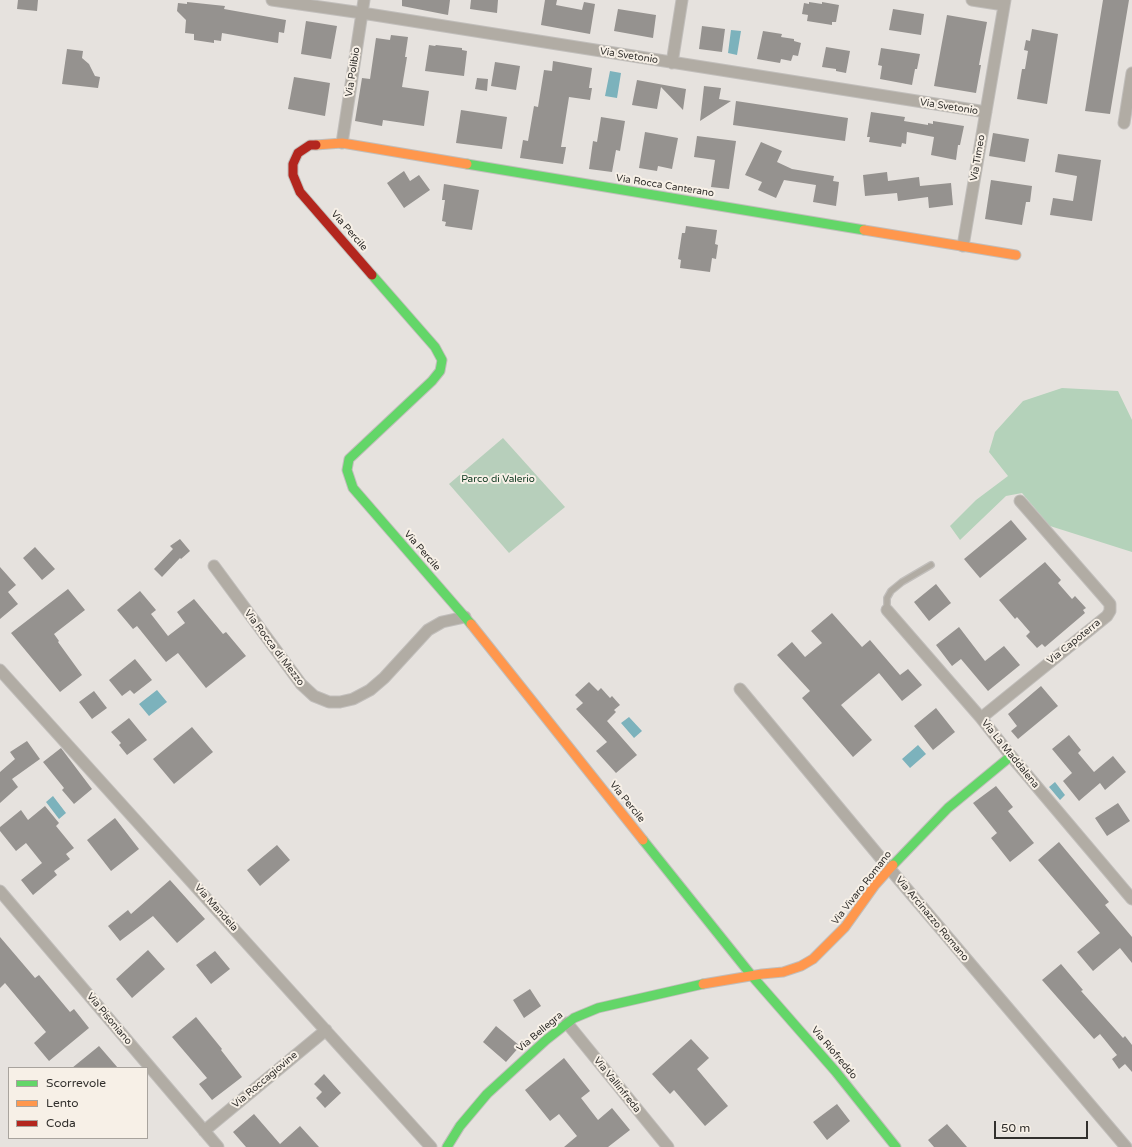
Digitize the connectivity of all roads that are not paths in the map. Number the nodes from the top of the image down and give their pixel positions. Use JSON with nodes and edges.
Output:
{"nodes":[{"id":1,"x":272,"y":0,"type":"edge"},
{"id":2,"x":364,"y":0,"type":"edge"},
{"id":3,"x":682,"y":0,"type":"edge"},
{"id":4,"x":972,"y":0,"type":"edge"},
{"id":5,"x":1004,"y":3,"type":"edge"},
{"id":6,"x":362,"y":13,"type":"junction"},
{"id":7,"x":672,"y":63,"type":"junction"},
{"id":8,"x":1132,"y":73,"type":"edge"},
{"id":9,"x":986,"y":112,"type":"junction"},
{"id":10,"x":1124,"y":123,"type":"dead end"},
{"id":11,"x":342,"y":143,"type":"junction"},
{"id":12,"x":310,"y":145,"type":"joint"},
{"id":13,"x":963,"y":246,"type":"junction"},
{"id":14,"x":1016,"y":255,"type":"dead end"},
{"id":15,"x":1020,"y":501,"type":"dead end"},
{"id":16,"x":931,"y":565,"type":"dead end"},
{"id":17,"x":214,"y":566,"type":"dead end"},
{"id":18,"x":887,"y":610,"type":"joint"},
{"id":19,"x":465,"y":617,"type":"junction"},
{"id":20,"x":0,"y":670,"type":"edge"},
{"id":21,"x":740,"y":689,"type":"dead end"},
{"id":22,"x":981,"y":718,"type":"junction"},
{"id":23,"x":1011,"y":756,"type":"junction"},
{"id":24,"x":889,"y":868,"type":"junction"},
{"id":25,"x":0,"y":891,"type":"edge"},
{"id":26,"x":1132,"y":899,"type":"edge"},
{"id":27,"x":752,"y":976,"type":"junction"},
{"id":28,"x":567,"y":1023,"type":"junction"},
{"id":29,"x":326,"y":1030,"type":"junction"},
{"id":30,"x":204,"y":1131,"type":"junction"},
{"id":31,"x":218,"y":1147,"type":"edge"},
{"id":32,"x":432,"y":1147,"type":"edge"},
{"id":33,"x":447,"y":1147,"type":"edge"},
{"id":34,"x":668,"y":1147,"type":"edge"},
{"id":35,"x":896,"y":1147,"type":"edge"},
{"id":36,"x":1126,"y":1147,"type":"edge"}],
"edges":[{"from":1,"to":6,"type":"street","name":"Via Svetonio"},
{"from":2,"to":6,"type":"street","name":"Via Polibio"},
{"from":3,"to":7,"type":"street"},
{"from":4,"to":5,"type":"street"},
{"from":5,"to":9,"type":"street","name":"Via Timeo"},
{"from":6,"to":7,"type":"street","name":"Via Svetonio"},
{"from":6,"to":11,"type":"street","name":"Via Polibio"},
{"from":7,"to":9,"type":"street","name":"Via Svetonio"},
{"from":8,"to":10,"type":"street"},
{"from":9,"to":13,"type":"street","name":"Via Timeo"},
{"from":11,"to":12,"type":"street","name":"Via Rocca Canterano"},
{"from":11,"to":13,"type":"street","name":"Via Rocca Canterano"},
{"from":12,"to":19,"type":"street","name":"Via Percile"},
{"from":13,"to":14,"type":"street","name":"Via Rocca Canterano"},
{"from":15,"to":22,"type":"street","name":"Via Capoterra"},
{"from":16,"to":18,"type":"lane"},
{"from":17,"to":19,"type":"street","name":"Via Rocca di Mezzo"},
{"from":18,"to":22,"type":"street","name":"Via La Maddalena"},
{"from":19,"to":27,"type":"street","name":"Via Percile"},
{"from":20,"to":29,"type":"street","name":"Via Mandela"},
{"from":21,"to":24,"type":"street","name":"Via Arcinazzo Romano"},
{"from":22,"to":23,"type":"street","name":"Via La Maddalena"},
{"from":23,"to":24,"type":"street","name":"Via Vivaro Romano"},
{"from":23,"to":26,"type":"street","name":"Via La Maddalena"},
{"from":24,"to":27,"type":"street","name":"Via Vivaro Romano"},
{"from":24,"to":36,"type":"street","name":"Via Arcinazzo Romano"},
{"from":25,"to":30,"type":"street","name":"Via Pisoniano"},
{"from":27,"to":28,"type":"street","name":"Via Bellegra"},
{"from":27,"to":35,"type":"street","name":"Via Riofreddo"},
{"from":28,"to":33,"type":"street","name":"Via Bellegra"},
{"from":28,"to":34,"type":"street","name":"Via Vallinfreda"},
{"from":29,"to":30,"type":"street","name":"Via Roccagiovine"},
{"from":29,"to":32,"type":"street","name":"Via Mandela"},
{"from":30,"to":31,"type":"street","name":"Via Pisoniano"}]}
